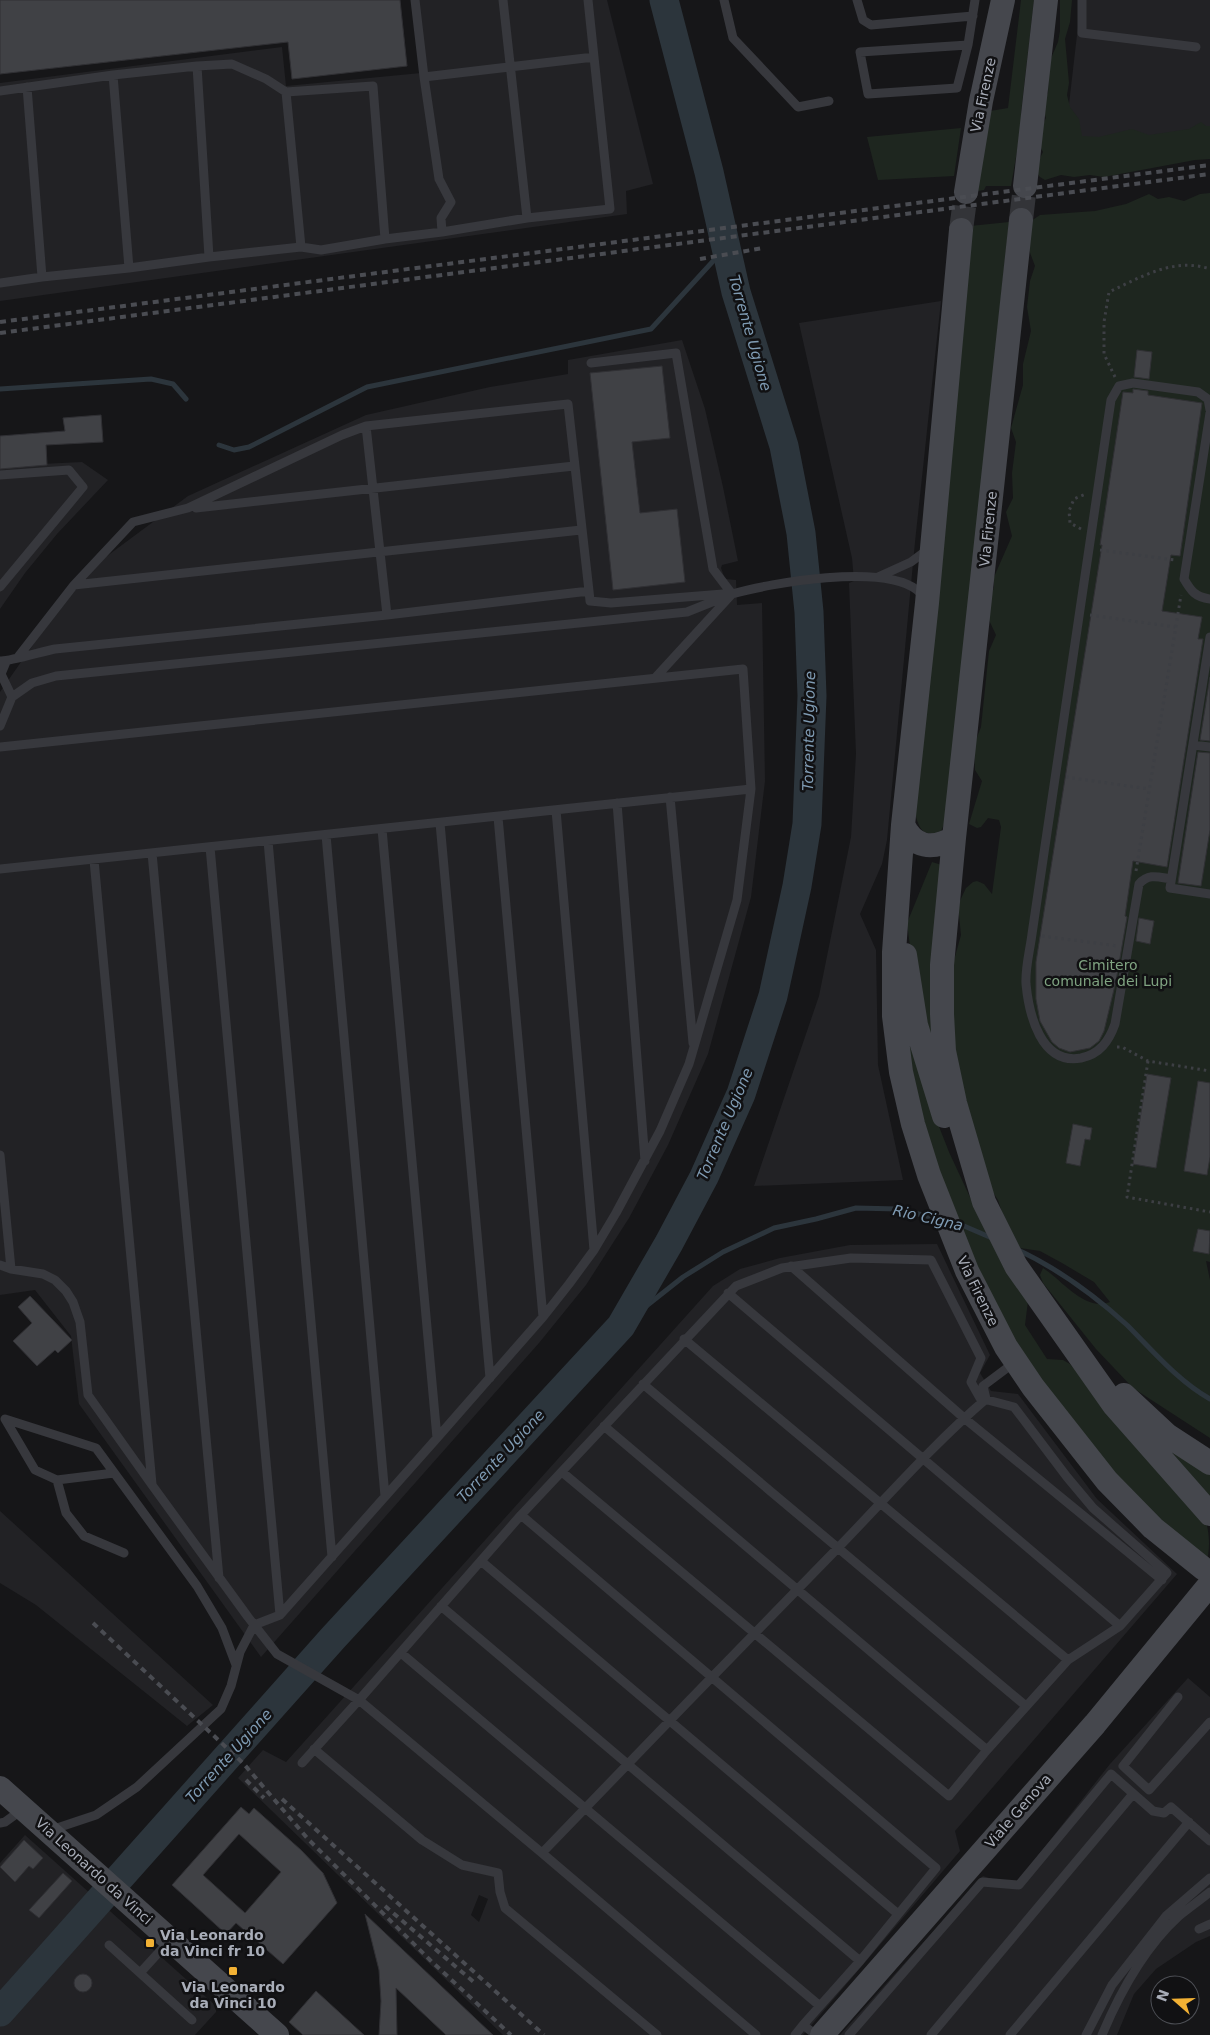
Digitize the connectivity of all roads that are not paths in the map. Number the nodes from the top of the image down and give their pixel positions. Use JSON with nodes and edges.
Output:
{"nodes":[{"id":1,"x":415,"y":0,"type":"edge"},
{"id":2,"x":503,"y":0,"type":"edge"},
{"id":3,"x":588,"y":0,"type":"edge"},
{"id":4,"x":724,"y":0,"type":"edge"},
{"id":5,"x":857,"y":0,"type":"edge"},
{"id":6,"x":976,"y":0,"type":"edge"},
{"id":7,"x":1003,"y":0,"type":"edge"},
{"id":8,"x":1046,"y":0,"type":"edge"},
{"id":9,"x":1082,"y":0,"type":"edge"},
{"id":10,"x":973,"y":16,"type":"junction"},
{"id":11,"x":968,"y":45,"type":"junction"},
{"id":12,"x":1196,"y":47,"type":"dead end"},
{"id":13,"x":594,"y":56,"type":"junction"},
{"id":14,"x":509,"y":65,"type":"junction"},
{"id":15,"x":198,"y":66,"type":"junction"},
{"id":16,"x":113,"y":75,"type":"junction"},
{"id":17,"x":424,"y":77,"type":"junction"},
{"id":18,"x":27,"y":87,"type":"junction"},
{"id":19,"x":0,"y":91,"type":"edge"},
{"id":20,"x":286,"y":92,"type":"junction"},
{"id":21,"x":829,"y":100,"type":"dead end"},
{"id":22,"x":1025,"y":186,"type":"tunnel mouth"},
{"id":23,"x":966,"y":192,"type":"tunnel mouth"},
{"id":24,"x":527,"y":218,"type":"junction"},
{"id":25,"x":1021,"y":220,"type":"tunnel mouth"},
{"id":26,"x":961,"y":230,"type":"tunnel mouth"},
{"id":27,"x":442,"y":232,"type":"junction"},
{"id":28,"x":385,"y":239,"type":"junction"},
{"id":29,"x":301,"y":247,"type":"junction"},
{"id":30,"x":209,"y":257,"type":"junction"},
{"id":31,"x":129,"y":268,"type":"junction"},
{"id":32,"x":42,"y":277,"type":"junction"},
{"id":33,"x":0,"y":283,"type":"edge"},
{"id":34,"x":591,"y":363,"type":"dead end"},
{"id":35,"x":1210,"y":411,"type":"edge"},
{"id":36,"x":366,"y":426,"type":"junction"},
{"id":37,"x":574,"y":466,"type":"junction"},
{"id":38,"x":1205,"y":474,"type":"edge"},
{"id":39,"x":0,"y":475,"type":"edge"},
{"id":40,"x":372,"y":488,"type":"junction"},
{"id":41,"x":188,"y":508,"type":"junction"},
{"id":42,"x":581,"y":530,"type":"junction"},
{"id":43,"x":933,"y":544,"type":"junction"},
{"id":44,"x":380,"y":553,"type":"junction"},
{"id":45,"x":878,"y":578,"type":"junction"},
{"id":46,"x":74,"y":585,"type":"junction"},
{"id":47,"x":0,"y":587,"type":"edge"},
{"id":48,"x":589,"y":591,"type":"junction"},
{"id":49,"x":732,"y":594,"type":"junction"},
{"id":50,"x":1210,"y":599,"type":"edge"},
{"id":51,"x":927,"y":603,"type":"junction"},
{"id":52,"x":387,"y":615,"type":"junction"},
{"id":53,"x":1210,"y":637,"type":"edge"},
{"id":54,"x":18,"y":657,"type":"junction"},
{"id":55,"x":3,"y":662,"type":"edge"},
{"id":56,"x":655,"y":678,"type":"junction"},
{"id":57,"x":12,"y":697,"type":"junction"},
{"id":58,"x":0,"y":726,"type":"edge"},
{"id":59,"x":1194,"y":745,"type":"junction"},
{"id":60,"x":0,"y":747,"type":"edge"},
{"id":61,"x":1210,"y":747,"type":"edge"},
{"id":62,"x":751,"y":789,"type":"junction"},
{"id":63,"x":670,"y":797,"type":"junction"},
{"id":64,"x":617,"y":803,"type":"junction"},
{"id":65,"x":556,"y":810,"type":"junction"},
{"id":66,"x":498,"y":817,"type":"junction"},
{"id":67,"x":440,"y":823,"type":"junction"},
{"id":68,"x":903,"y":825,"type":"junction"},
{"id":69,"x":382,"y":829,"type":"junction"},
{"id":70,"x":326,"y":834,"type":"junction"},
{"id":71,"x":954,"y":838,"type":"junction"},
{"id":72,"x":268,"y":841,"type":"junction"},
{"id":73,"x":210,"y":847,"type":"junction"},
{"id":74,"x":152,"y":853,"type":"junction"},
{"id":75,"x":94,"y":860,"type":"junction"},
{"id":76,"x":0,"y":869,"type":"edge"},
{"id":77,"x":1171,"y":879,"type":"junction"},
{"id":78,"x":1210,"y":894,"type":"edge"},
{"id":79,"x":897,"y":914,"type":"junction"},
{"id":80,"x":694,"y":1048,"type":"junction"},
{"id":81,"x":0,"y":1155,"type":"edge"},
{"id":82,"x":645,"y":1161,"type":"junction"},
{"id":83,"x":987,"y":1210,"type":"junction"},
{"id":84,"x":594,"y":1250,"type":"junction"},
{"id":85,"x":0,"y":1265,"type":"edge"},
{"id":86,"x":791,"y":1266,"type":"junction"},
{"id":87,"x":11,"y":1269,"type":"junction"},
{"id":88,"x":728,"y":1293,"type":"junction"},
{"id":89,"x":543,"y":1317,"type":"junction"},
{"id":90,"x":684,"y":1339,"type":"junction"},
{"id":91,"x":1016,"y":1361,"type":"junction"},
{"id":92,"x":1085,"y":1362,"type":"junction"},
{"id":93,"x":490,"y":1378,"type":"junction"},
{"id":94,"x":643,"y":1384,"type":"junction"},
{"id":95,"x":986,"y":1399,"type":"junction"},
{"id":96,"x":3,"y":1418,"type":"edge"},
{"id":97,"x":964,"y":1418,"type":"junction"},
{"id":98,"x":604,"y":1426,"type":"junction"},
{"id":99,"x":437,"y":1438,"type":"junction"},
{"id":100,"x":924,"y":1459,"type":"junction"},
{"id":101,"x":1210,"y":1463,"type":"edge"},
{"id":102,"x":562,"y":1472,"type":"junction"},
{"id":103,"x":114,"y":1473,"type":"junction"},
{"id":104,"x":57,"y":1480,"type":"junction"},
{"id":105,"x":152,"y":1485,"type":"junction"},
{"id":106,"x":386,"y":1496,"type":"junction"},
{"id":107,"x":881,"y":1504,"type":"junction"},
{"id":108,"x":1210,"y":1514,"type":"edge"},
{"id":109,"x":521,"y":1515,"type":"junction"},
{"id":110,"x":838,"y":1548,"type":"junction"},
{"id":111,"x":124,"y":1553,"type":"dead end"},
{"id":112,"x":332,"y":1557,"type":"junction"},
{"id":113,"x":481,"y":1560,"type":"junction"},
{"id":114,"x":1207,"y":1577,"type":"edge"},
{"id":115,"x":219,"y":1578,"type":"junction"},
{"id":116,"x":1162,"y":1580,"type":"junction"},
{"id":117,"x":797,"y":1590,"type":"junction"},
{"id":118,"x":441,"y":1606,"type":"junction"},
{"id":119,"x":280,"y":1616,"type":"junction"},
{"id":120,"x":254,"y":1625,"type":"junction"},
{"id":121,"x":1120,"y":1626,"type":"junction"},
{"id":122,"x":755,"y":1633,"type":"junction"},
{"id":123,"x":401,"y":1653,"type":"junction"},
{"id":124,"x":1068,"y":1660,"type":"junction"},
{"id":125,"x":236,"y":1665,"type":"junction"},
{"id":126,"x":712,"y":1677,"type":"junction"},
{"id":127,"x":1178,"y":1697,"type":"dead end"},
{"id":128,"x":359,"y":1700,"type":"junction"},
{"id":129,"x":1026,"y":1706,"type":"junction"},
{"id":130,"x":670,"y":1720,"type":"junction"},
{"id":131,"x":1210,"y":1722,"type":"edge"},
{"id":132,"x":314,"y":1749,"type":"junction"},
{"id":133,"x":987,"y":1750,"type":"junction"},
{"id":134,"x":302,"y":1763,"type":"dead end"},
{"id":135,"x":628,"y":1764,"type":"junction"},
{"id":136,"x":0,"y":1788,"type":"edge"},
{"id":137,"x":1133,"y":1794,"type":"junction"},
{"id":138,"x":585,"y":1808,"type":"junction"},
{"id":139,"x":24,"y":1809,"type":"junction"},
{"id":140,"x":0,"y":1822,"type":"edge"},
{"id":141,"x":1190,"y":1822,"type":"junction"},
{"id":142,"x":49,"y":1831,"type":"junction"},
{"id":143,"x":1210,"y":1840,"type":"edge"},
{"id":144,"x":542,"y":1853,"type":"junction"},
{"id":145,"x":1210,"y":1878,"type":"edge"},
{"id":146,"x":1210,"y":1892,"type":"edge"},
{"id":147,"x":898,"y":1914,"type":"junction"},
{"id":148,"x":1210,"y":1924,"type":"edge"},
{"id":149,"x":1199,"y":1929,"type":"dead end"},
{"id":150,"x":170,"y":1940,"type":"junction"},
{"id":151,"x":109,"y":1945,"type":"dead end"},
{"id":152,"x":860,"y":1961,"type":"junction"},
{"id":153,"x":140,"y":1973,"type":"junction"},
{"id":154,"x":820,"y":2006,"type":"junction"},
{"id":155,"x":192,"y":2020,"type":"dead end"},
{"id":156,"x":813,"y":2030,"type":"edge"},
{"id":157,"x":815,"y":2034,"type":"edge"},
{"id":158,"x":276,"y":2035,"type":"edge"},
{"id":159,"x":657,"y":2035,"type":"edge"},
{"id":160,"x":756,"y":2035,"type":"edge"},
{"id":161,"x":794,"y":2035,"type":"edge"},
{"id":162,"x":848,"y":2035,"type":"edge"},
{"id":163,"x":932,"y":2035,"type":"edge"},
{"id":164,"x":1010,"y":2035,"type":"edge"},
{"id":165,"x":1086,"y":2035,"type":"edge"},
{"id":166,"x":1102,"y":2035,"type":"edge"}],
"edges":[{"from":1,"to":17,"type":"lane"},
{"from":2,"to":14,"type":"lane"},
{"from":3,"to":13,"type":"lane"},
{"from":4,"to":21,"type":"lane"},
{"from":5,"to":10,"type":"lane"},
{"from":6,"to":10,"type":"lane"},
{"from":7,"to":23,"type":"main road","name":"Via Firenze"},
{"from":8,"to":22,"type":"main road"},
{"from":9,"to":12,"type":"lane"},
{"from":10,"to":11,"type":"lane"},
{"from":11,"to":11,"type":"lane"},
{"from":13,"to":14,"type":"lane"},
{"from":13,"to":24,"type":"lane"},
{"from":14,"to":17,"type":"lane"},
{"from":14,"to":24,"type":"lane"},
{"from":15,"to":16,"type":"lane"},
{"from":15,"to":20,"type":"lane"},
{"from":15,"to":30,"type":"lane"},
{"from":16,"to":18,"type":"lane"},
{"from":16,"to":31,"type":"lane"},
{"from":17,"to":27,"type":"lane"},
{"from":18,"to":19,"type":"lane"},
{"from":18,"to":32,"type":"lane"},
{"from":20,"to":28,"type":"lane"},
{"from":20,"to":29,"type":"lane"},
{"from":24,"to":27,"type":"lane"},
{"from":25,"to":71,"type":"main road","name":"Via Firenze"},
{"from":26,"to":43,"type":"main road","name":"Via Firenze"},
{"from":27,"to":28,"type":"lane"},
{"from":28,"to":29,"type":"lane"},
{"from":29,"to":30,"type":"lane"},
{"from":30,"to":31,"type":"lane"},
{"from":31,"to":32,"type":"lane"},
{"from":32,"to":33,"type":"lane"},
{"from":34,"to":49,"type":"lane"},
{"from":35,"to":38,"type":"lane"},
{"from":35,"to":77,"type":"lane"},
{"from":36,"to":37,"type":"lane"},
{"from":36,"to":40,"type":"lane"},
{"from":36,"to":41,"type":"lane"},
{"from":37,"to":40,"type":"lane"},
{"from":37,"to":42,"type":"lane"},
{"from":38,"to":50,"type":"lane"},
{"from":39,"to":47,"type":"lane"},
{"from":40,"to":41,"type":"lane"},
{"from":40,"to":44,"type":"lane"},
{"from":41,"to":46,"type":"lane"},
{"from":42,"to":44,"type":"lane"},
{"from":42,"to":48,"type":"lane"},
{"from":43,"to":45,"type":"lane"},
{"from":43,"to":51,"type":"main road","name":"Via Firenze"},
{"from":44,"to":46,"type":"lane"},
{"from":44,"to":52,"type":"lane"},
{"from":45,"to":49,"type":"lane"},
{"from":45,"to":51,"type":"lane"},
{"from":46,"to":54,"type":"lane"},
{"from":48,"to":49,"type":"lane"},
{"from":48,"to":52,"type":"lane"},
{"from":49,"to":56,"type":"lane"},
{"from":49,"to":57,"type":"lane"},
{"from":51,"to":68,"type":"main road","name":"Via Firenze"},
{"from":52,"to":54,"type":"lane"},
{"from":53,"to":59,"type":"lane"},
{"from":54,"to":55,"type":"lane"},
{"from":55,"to":57,"type":"lane"},
{"from":56,"to":60,"type":"lane"},
{"from":56,"to":62,"type":"lane"},
{"from":57,"to":58,"type":"lane"},
{"from":59,"to":61,"type":"lane"},
{"from":59,"to":77,"type":"lane"},
{"from":62,"to":63,"type":"lane"},
{"from":62,"to":80,"type":"lane"},
{"from":63,"to":64,"type":"lane"},
{"from":63,"to":80,"type":"lane"},
{"from":64,"to":65,"type":"lane"},
{"from":64,"to":82,"type":"lane"},
{"from":65,"to":66,"type":"lane"},
{"from":65,"to":84,"type":"lane"},
{"from":66,"to":67,"type":"lane"},
{"from":66,"to":89,"type":"lane"},
{"from":67,"to":69,"type":"lane"},
{"from":67,"to":93,"type":"lane"},
{"from":68,"to":71,"type":"main road"},
{"from":68,"to":79,"type":"main road","name":"Via Firenze"},
{"from":69,"to":70,"type":"lane"},
{"from":69,"to":99,"type":"lane"},
{"from":70,"to":72,"type":"lane"},
{"from":70,"to":106,"type":"lane"},
{"from":71,"to":83,"type":"main road","name":"Via Firenze"},
{"from":72,"to":73,"type":"lane"},
{"from":72,"to":112,"type":"lane"},
{"from":73,"to":74,"type":"lane"},
{"from":73,"to":119,"type":"lane"},
{"from":74,"to":75,"type":"lane"},
{"from":74,"to":115,"type":"lane"},
{"from":75,"to":76,"type":"lane"},
{"from":75,"to":105,"type":"lane"},
{"from":77,"to":78,"type":"lane"},
{"from":79,"to":83,"type":"main road","name":"Via Firenze"},
{"from":79,"to":91,"type":"main road","name":"Via Firenze"},
{"from":80,"to":82,"type":"lane"},
{"from":81,"to":87,"type":"lane"},
{"from":82,"to":84,"type":"lane"},
{"from":83,"to":92,"type":"main road","name":"Via Firenze"},
{"from":84,"to":89,"type":"lane"},
{"from":85,"to":87,"type":"lane"},
{"from":86,"to":88,"type":"lane"},
{"from":86,"to":95,"type":"lane"},
{"from":86,"to":97,"type":"lane"},
{"from":87,"to":105,"type":"lane"},
{"from":88,"to":90,"type":"lane"},
{"from":88,"to":100,"type":"lane"},
{"from":89,"to":93,"type":"lane"},
{"from":90,"to":94,"type":"lane"},
{"from":90,"to":107,"type":"lane"},
{"from":91,"to":95,"type":"lane"},
{"from":91,"to":114,"type":"main road","name":"Via Firenze"},
{"from":92,"to":101,"type":"main road","name":"Via Firenze"},
{"from":92,"to":108,"type":"main road","name":"Via Firenze"},
{"from":93,"to":99,"type":"lane"},
{"from":94,"to":98,"type":"lane"},
{"from":94,"to":110,"type":"lane"},
{"from":95,"to":97,"type":"lane"},
{"from":95,"to":116,"type":"lane"},
{"from":96,"to":103,"type":"lane"},
{"from":96,"to":104,"type":"lane"},
{"from":97,"to":100,"type":"lane"},
{"from":97,"to":116,"type":"lane"},
{"from":98,"to":102,"type":"lane"},
{"from":98,"to":117,"type":"lane"},
{"from":99,"to":106,"type":"lane"},
{"from":100,"to":107,"type":"lane"},
{"from":100,"to":121,"type":"lane"},
{"from":102,"to":109,"type":"lane"},
{"from":102,"to":122,"type":"lane"},
{"from":103,"to":104,"type":"lane"},
{"from":103,"to":125,"type":"lane"},
{"from":104,"to":111,"type":"lane"},
{"from":105,"to":115,"type":"lane"},
{"from":106,"to":112,"type":"lane"},
{"from":107,"to":110,"type":"lane"},
{"from":107,"to":124,"type":"lane"},
{"from":109,"to":113,"type":"lane"},
{"from":109,"to":126,"type":"lane"},
{"from":110,"to":117,"type":"lane"},
{"from":110,"to":129,"type":"lane"},
{"from":112,"to":119,"type":"lane"},
{"from":113,"to":118,"type":"lane"},
{"from":113,"to":130,"type":"lane"},
{"from":114,"to":156,"type":"main road","name":"Viale Genova"},
{"from":115,"to":120,"type":"lane"},
{"from":116,"to":121,"type":"lane"},
{"from":117,"to":122,"type":"lane"},
{"from":117,"to":133,"type":"lane"},
{"from":118,"to":123,"type":"lane"},
{"from":118,"to":135,"type":"lane"},
{"from":119,"to":120,"type":"lane"},
{"from":120,"to":125,"type":"lane"},
{"from":120,"to":128,"type":"lane"},
{"from":121,"to":124,"type":"lane"},
{"from":122,"to":126,"type":"lane"},
{"from":122,"to":133,"type":"lane"},
{"from":123,"to":128,"type":"lane"},
{"from":123,"to":138,"type":"lane"},
{"from":124,"to":129,"type":"lane"},
{"from":125,"to":142,"type":"lane"},
{"from":126,"to":130,"type":"lane"},
{"from":126,"to":147,"type":"lane"},
{"from":127,"to":131,"type":"lane"},
{"from":128,"to":132,"type":"lane"},
{"from":128,"to":144,"type":"lane"},
{"from":129,"to":133,"type":"lane"},
{"from":130,"to":135,"type":"lane"},
{"from":130,"to":147,"type":"lane"},
{"from":132,"to":134,"type":"lane"},
{"from":132,"to":159,"type":"lane"},
{"from":135,"to":138,"type":"lane"},
{"from":135,"to":152,"type":"lane"},
{"from":136,"to":139,"type":"main road","name":"Via Leonardo da Vinci"},
{"from":137,"to":141,"type":"lane"},
{"from":137,"to":162,"type":"lane"},
{"from":137,"to":163,"type":"lane"},
{"from":138,"to":144,"type":"lane"},
{"from":138,"to":154,"type":"lane"},
{"from":139,"to":140,"type":"lane"},
{"from":139,"to":142,"type":"main road","name":"Via Leonardo da Vinci"},
{"from":141,"to":143,"type":"lane"},
{"from":141,"to":164,"type":"lane"},
{"from":142,"to":150,"type":"main road","name":"Via Leonardo da Vinci"},
{"from":144,"to":160,"type":"lane"},
{"from":145,"to":165,"type":"lane"},
{"from":146,"to":166,"type":"lane"},
{"from":147,"to":152,"type":"lane"},
{"from":148,"to":149,"type":"lane"},
{"from":150,"to":153,"type":"lane"},
{"from":150,"to":158,"type":"main road","name":"Via Leonardo da Vinci"},
{"from":151,"to":153,"type":"lane"},
{"from":152,"to":154,"type":"lane"},
{"from":153,"to":155,"type":"lane"},
{"from":154,"to":156,"type":"lane"},
{"from":156,"to":157,"type":"lane"},
{"from":156,"to":161,"type":"lane"}]}
